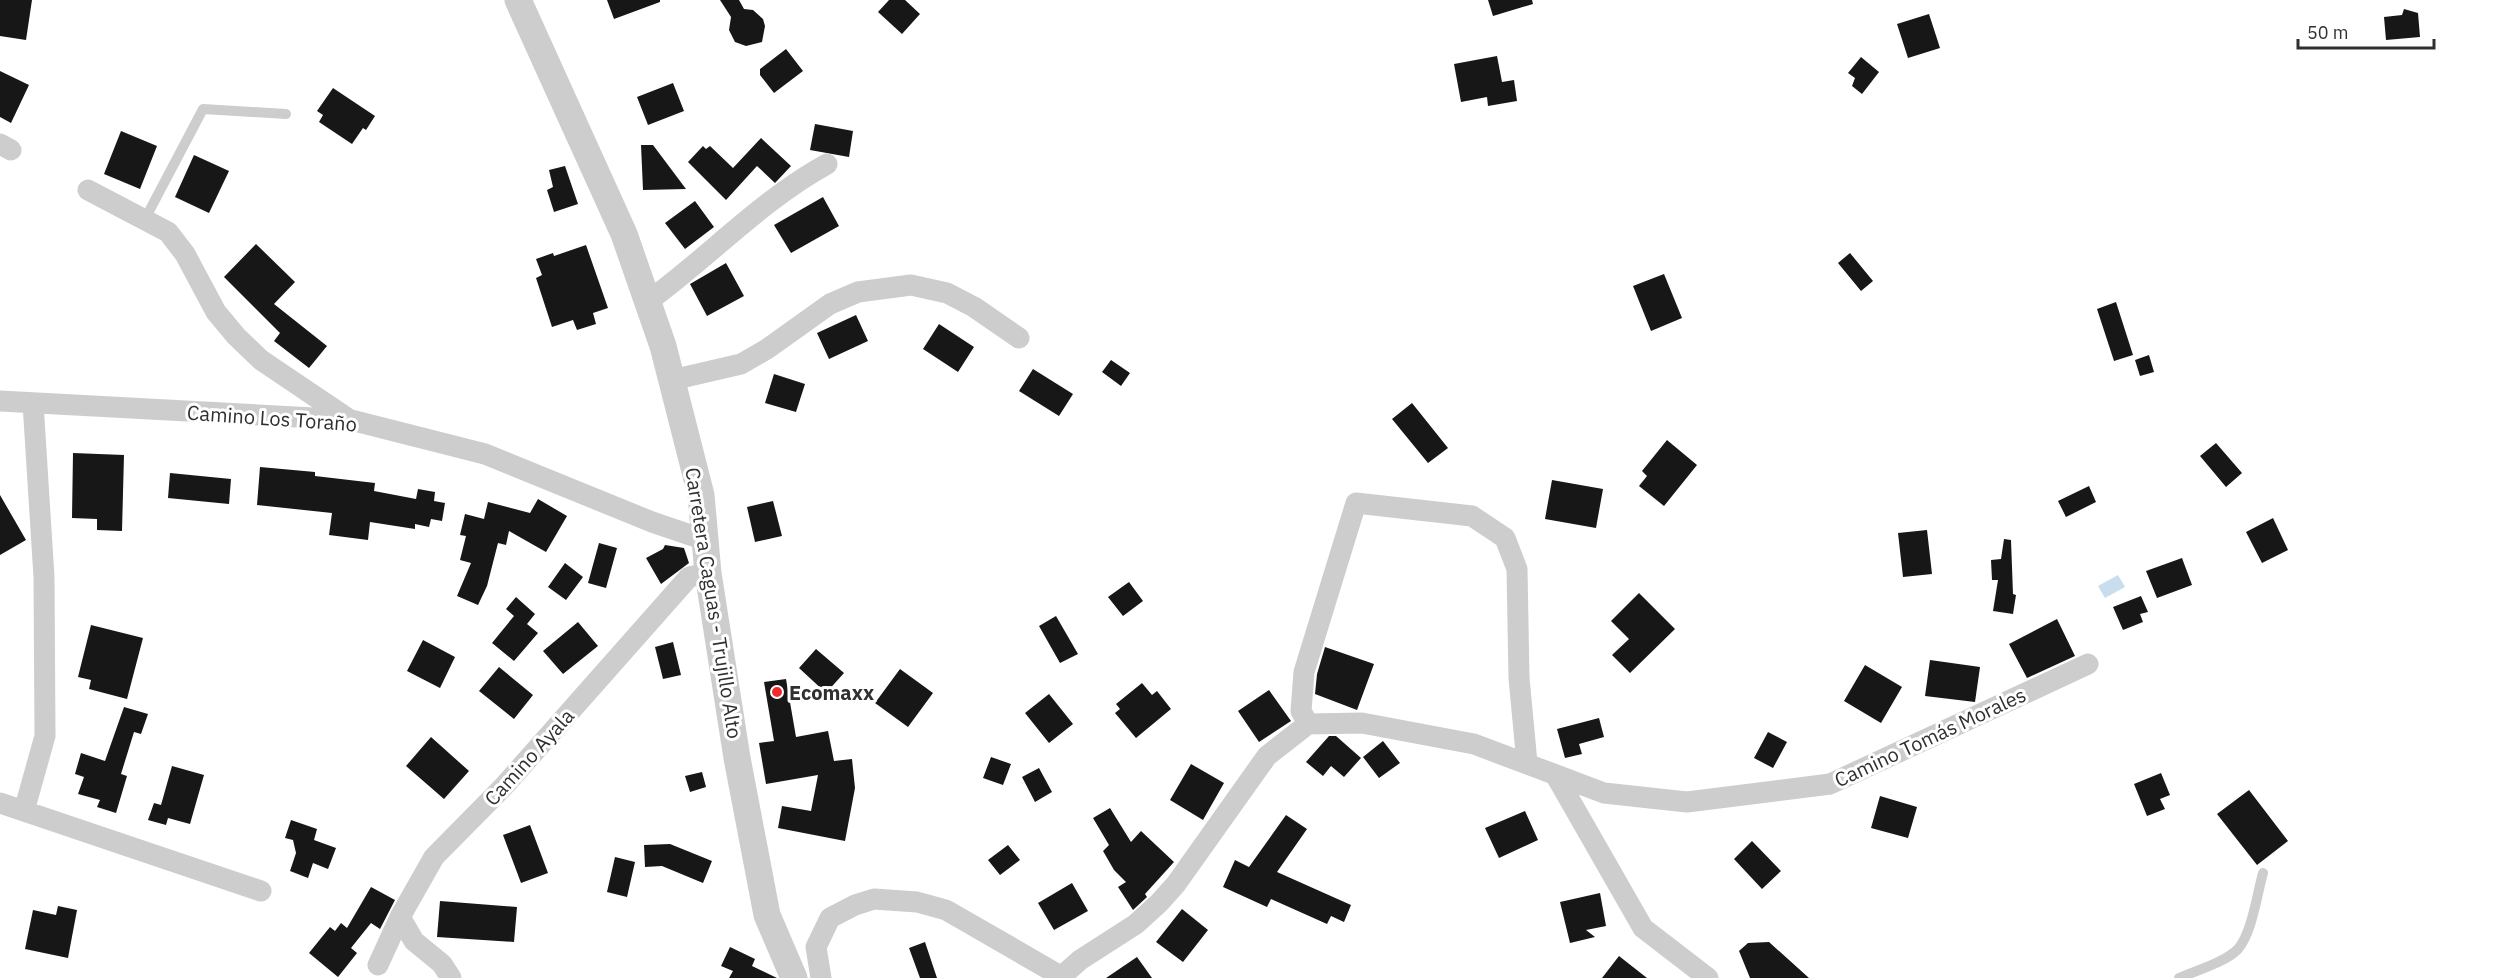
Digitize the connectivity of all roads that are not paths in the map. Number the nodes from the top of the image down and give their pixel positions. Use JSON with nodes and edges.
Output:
{"nodes":[{"id":1,"x":518,"y":0,"type":"edge"},
{"id":2,"x":286,"y":114,"type":"dead end"},
{"id":3,"x":827,"y":164,"type":"dead end"},
{"id":4,"x":88,"y":190,"type":"dead end"},
{"id":5,"x":145,"y":219,"type":"junction"},
{"id":6,"x":647,"y":302,"type":"junction"},
{"id":7,"x":1019,"y":338,"type":"dead end"},
{"id":8,"x":672,"y":380,"type":"junction"},
{"id":9,"x":0,"y":401,"type":"edge"},
{"id":10,"x":33,"y":403,"type":"junction"},
{"id":11,"x":351,"y":420,"type":"junction"},
{"id":12,"x":705,"y":540,"type":"junction"},
{"id":13,"x":708,"y":573,"type":"junction"},
{"id":14,"x":2088,"y":664,"type":"dead end"},
{"id":15,"x":1308,"y":724,"type":"junction"},
{"id":16,"x":1527,"y":762,"type":"junction"},
{"id":17,"x":1556,"y":777,"type":"junction"},
{"id":18,"x":0,"y":803,"type":"edge"},
{"id":19,"x":24,"y":811,"type":"junction"},
{"id":20,"x":2263,"y":873,"type":"dead end"},
{"id":21,"x":261,"y":891,"type":"dead end"},
{"id":22,"x":400,"y":917,"type":"junction"},
{"id":23,"x":378,"y":965,"type":"dead end"},
{"id":24,"x":1063,"y":977,"type":"edge"},
{"id":25,"x":451,"y":978,"type":"edge"},
{"id":26,"x":794,"y":978,"type":"edge"},
{"id":27,"x":821,"y":978,"type":"edge"},
{"id":28,"x":1708,"y":978,"type":"edge"},
{"id":29,"x":2179,"y":978,"type":"edge"}],
"edges":[{"from":1,"to":6,"type":"street","name":"Carretera Caguas - Trujillo Alto"},
{"from":2,"to":5,"type":"lane"},
{"from":3,"to":6,"type":"street"},
{"from":4,"to":5,"type":"street"},
{"from":5,"to":11,"type":"street"},
{"from":6,"to":8,"type":"street","name":"Carretera Caguas - Trujillo Alto"},
{"from":7,"to":8,"type":"street"},
{"from":8,"to":12,"type":"street","name":"Carretera Caguas - Trujillo Alto"},
{"from":9,"to":10,"type":"street","name":"Camino Los Toraño"},
{"from":10,"to":11,"type":"street","name":"Camino Los Toraño"},
{"from":10,"to":19,"type":"street"},
{"from":11,"to":12,"type":"street","name":"Camino Los Toraño"},
{"from":12,"to":13,"type":"street","name":"Carretera Caguas - Trujillo Alto"},
{"from":13,"to":22,"type":"street","name":"Camino Ayala"},
{"from":13,"to":26,"type":"street","name":"Carretera Caguas - Trujillo Alto"},
{"from":14,"to":17,"type":"street","name":"Camino Tomás Morales"},
{"from":15,"to":16,"type":"street","name":"Camino Tomás Morales"},
{"from":15,"to":16,"type":"street"},
{"from":15,"to":24,"type":"street"},
{"from":16,"to":17,"type":"street","name":"Camino Tomás Morales"},
{"from":17,"to":28,"type":"street"},
{"from":18,"to":19,"type":"street"},
{"from":19,"to":21,"type":"street"},
{"from":20,"to":29,"type":"lane"},
{"from":22,"to":23,"type":"street","name":"Camino Ayala"},
{"from":22,"to":25,"type":"street"},
{"from":24,"to":27,"type":"street"}]}
